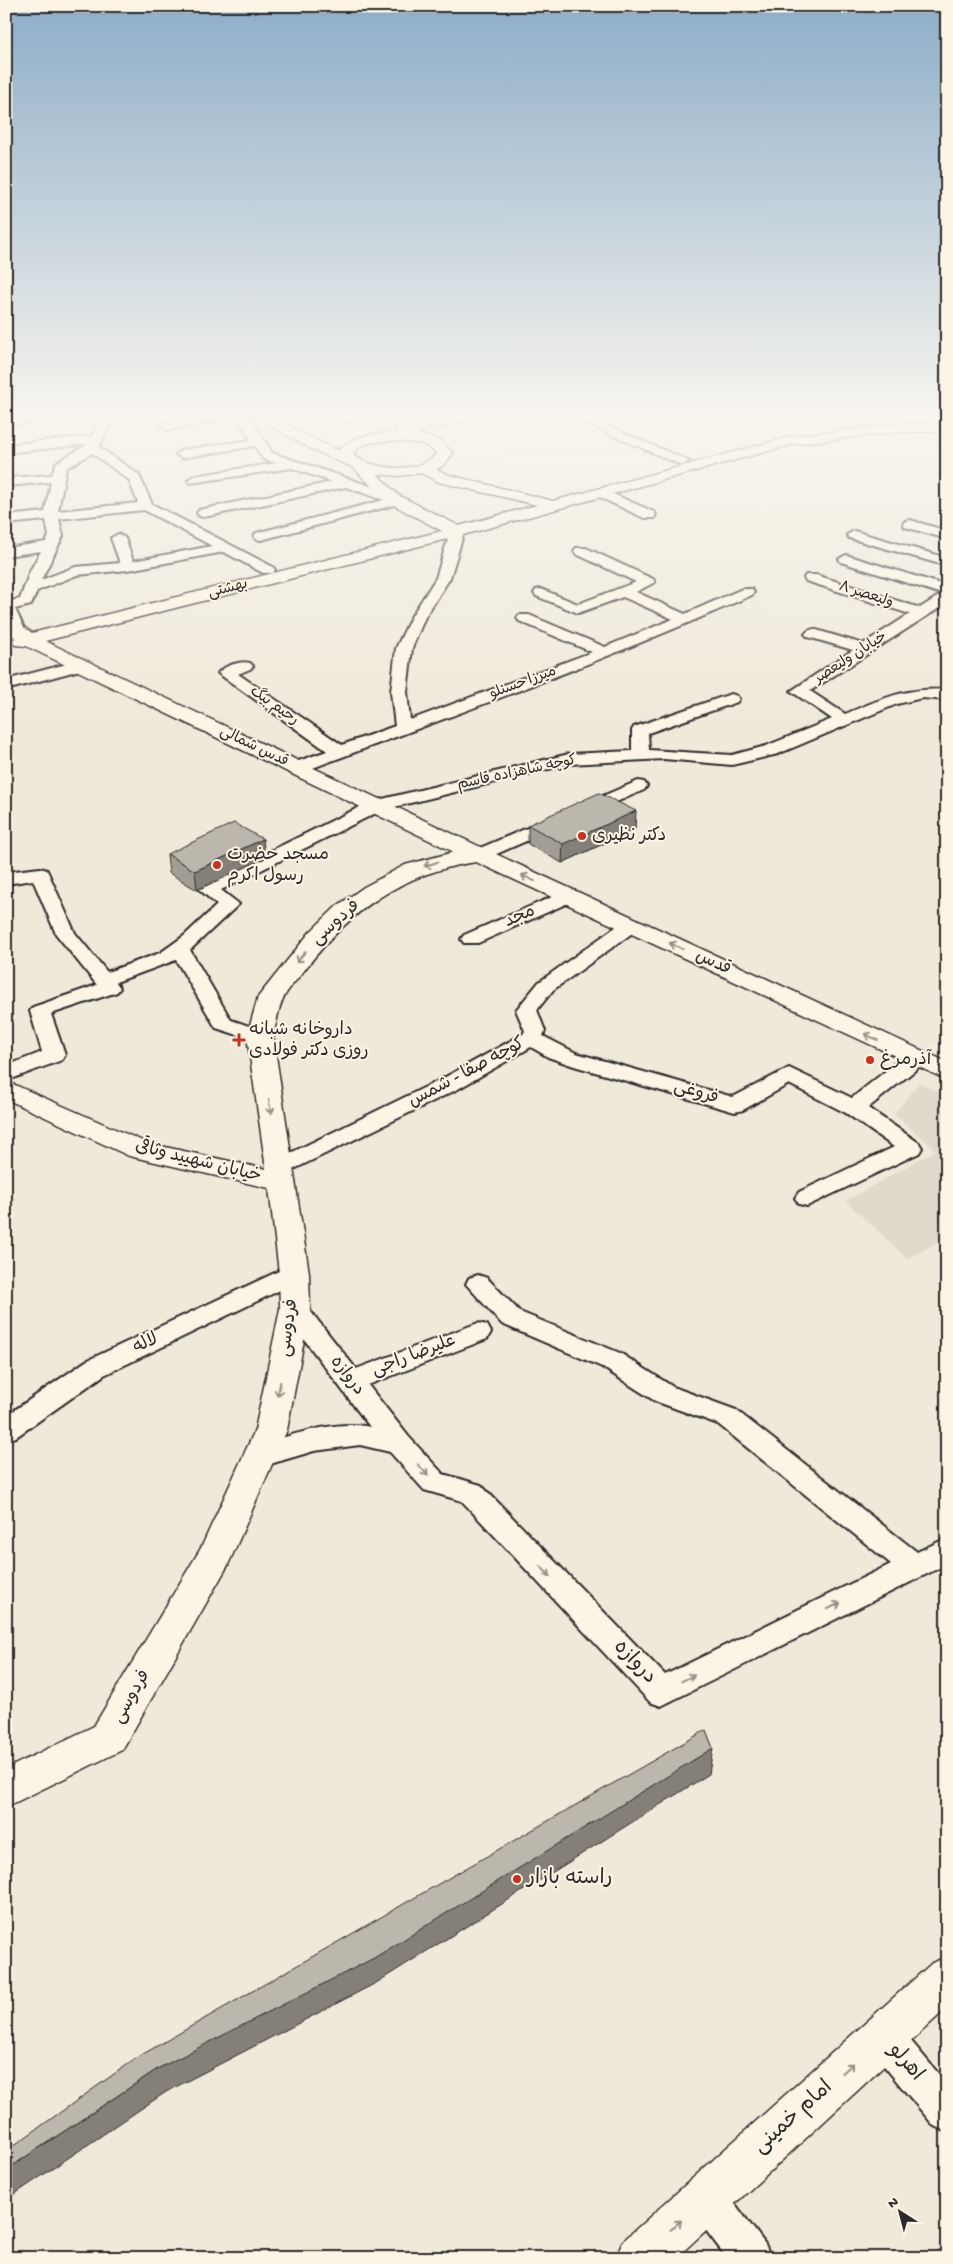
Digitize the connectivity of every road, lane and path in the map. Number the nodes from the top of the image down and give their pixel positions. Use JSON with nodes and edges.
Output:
{"nodes":[{"id":1,"x":27,"y":518,"type":"edge"},
{"id":2,"x":52,"y":518,"type":"edge"},
{"id":3,"x":168,"y":518,"type":"edge"},
{"id":4,"x":327,"y":518,"type":"edge"},
{"id":5,"x":430,"y":518,"type":"edge"},
{"id":6,"x":495,"y":518,"type":"edge"},
{"id":7,"x":6,"y":520,"type":"edge"},
{"id":8,"x":910,"y":524,"type":"dead end"},
{"id":9,"x":452,"y":529,"type":"junction"},
{"id":10,"x":854,"y":534,"type":"dead end"},
{"id":11,"x":947,"y":535,"type":"edge"},
{"id":12,"x":261,"y":536,"type":"dead end"},
{"id":13,"x":118,"y":538,"type":"dead end"},
{"id":14,"x":50,"y":546,"type":"junction"},
{"id":15,"x":225,"y":548,"type":"junction"},
{"id":16,"x":581,"y":551,"type":"dead end"},
{"id":17,"x":6,"y":552,"type":"edge"},
{"id":18,"x":846,"y":559,"type":"dead end"},
{"id":19,"x":947,"y":562,"type":"edge"},
{"id":20,"x":128,"y":566,"type":"junction"},
{"id":21,"x":268,"y":570,"type":"junction"},
{"id":22,"x":811,"y":578,"type":"dead end"},
{"id":23,"x":30,"y":589,"type":"junction"},
{"id":24,"x":947,"y":591,"type":"edge"},
{"id":25,"x":624,"y":592,"type":"junction"},
{"id":26,"x":747,"y":592,"type":"dead end"},
{"id":27,"x":541,"y":593,"type":"dead end"},
{"id":28,"x":943,"y":603,"type":"edge"},
{"id":29,"x":921,"y":613,"type":"junction"},
{"id":30,"x":524,"y":618,"type":"dead end"},
{"id":31,"x":686,"y":620,"type":"junction"},
{"id":32,"x":813,"y":634,"type":"dead end"},
{"id":33,"x":15,"y":638,"type":"edge"},
{"id":34,"x":866,"y":649,"type":"junction"},
{"id":35,"x":604,"y":652,"type":"junction"},
{"id":36,"x":82,"y":665,"type":"junction"},
{"id":37,"x":245,"y":666,"type":"dead end"},
{"id":38,"x":6,"y":685,"type":"edge"},
{"id":39,"x":947,"y":695,"type":"edge"},
{"id":40,"x":731,"y":699,"type":"dead end"},
{"id":41,"x":844,"y":720,"type":"junction"},
{"id":42,"x":402,"y":728,"type":"junction"},
{"id":43,"x":339,"y":751,"type":"junction"},
{"id":44,"x":641,"y":755,"type":"junction"},
{"id":45,"x":296,"y":768,"type":"junction"},
{"id":46,"x":638,"y":786,"type":"dead end"},
{"id":47,"x":376,"y":806,"type":"junction"},
{"id":48,"x":479,"y":855,"type":"junction"},
{"id":49,"x":6,"y":878,"type":"edge"},
{"id":50,"x":568,"y":896,"type":"junction"},
{"id":51,"x":631,"y":925,"type":"junction"},
{"id":52,"x":471,"y":939,"type":"dead end"},
{"id":53,"x":179,"y":948,"type":"junction"},
{"id":54,"x":104,"y":980,"type":"junction"},
{"id":55,"x":260,"y":1036,"type":"junction"},
{"id":56,"x":532,"y":1038,"type":"junction"},
{"id":57,"x":916,"y":1058,"type":"junction"},
{"id":58,"x":944,"y":1066,"type":"edge"},
{"id":59,"x":6,"y":1074,"type":"edge"},
{"id":60,"x":6,"y":1089,"type":"edge"},
{"id":61,"x":854,"y":1108,"type":"junction"},
{"id":62,"x":281,"y":1174,"type":"junction"},
{"id":63,"x":807,"y":1198,"type":"dead end"},
{"id":64,"x":294,"y":1273,"type":"junction"},
{"id":65,"x":478,"y":1284,"type":"dead end"},
{"id":66,"x":295,"y":1308,"type":"junction"},
{"id":67,"x":478,"y":1332,"type":"dead end"},
{"id":68,"x":351,"y":1381,"type":"junction"},
{"id":69,"x":6,"y":1430,"type":"edge"},
{"id":70,"x":398,"y":1443,"type":"junction"},
{"id":71,"x":260,"y":1456,"type":"junction"},
{"id":72,"x":947,"y":1550,"type":"edge"},
{"id":73,"x":914,"y":1566,"type":"junction"},
{"id":74,"x":6,"y":1790,"type":"edge"},
{"id":75,"x":947,"y":1978,"type":"edge"},
{"id":76,"x":883,"y":2036,"type":"junction"},
{"id":77,"x":947,"y":2113,"type":"edge"},
{"id":78,"x":706,"y":2198,"type":"junction"},
{"id":79,"x":640,"y":2258,"type":"edge"},
{"id":80,"x":751,"y":2258,"type":"edge"}],
"edges":[{"from":1,"to":7,"type":"street"},
{"from":2,"to":14,"type":"street"},
{"from":3,"to":15,"type":"street"},
{"from":4,"to":12,"type":"street"},
{"from":5,"to":9,"type":"main road"},
{"from":6,"to":9,"type":"main road","name":"بهشتی"},
{"from":8,"to":11,"type":"street"},
{"from":9,"to":21,"type":"main road","name":"بهشتی"},
{"from":9,"to":33,"type":"main road","name":"بهشتی"},
{"from":9,"to":42,"type":"street"},
{"from":10,"to":19,"type":"street"},
{"from":13,"to":20,"type":"street"},
{"from":14,"to":17,"type":"street"},
{"from":14,"to":23,"type":"street"},
{"from":15,"to":20,"type":"street"},
{"from":15,"to":21,"type":"street"},
{"from":16,"to":25,"type":"street"},
{"from":18,"to":24,"type":"street"},
{"from":20,"to":23,"type":"street"},
{"from":21,"to":33,"type":"main road","name":"بهشتی"},
{"from":22,"to":29,"type":"street","name":"ولیعصر ۸"},
{"from":23,"to":33,"type":"street"},
{"from":25,"to":27,"type":"street"},
{"from":25,"to":31,"type":"street"},
{"from":26,"to":31,"type":"street","name":"میرزا حسنلو"},
{"from":28,"to":29,"type":"street","name":"خیابان ولیعصر"},
{"from":29,"to":34,"type":"street","name":"خیابان ولیعصر"},
{"from":30,"to":35,"type":"street"},
{"from":31,"to":35,"type":"street","name":"میرزا حسنلو"},
{"from":32,"to":34,"type":"street"},
{"from":33,"to":36,"type":"main road","name":"قدس شمالی"},
{"from":34,"to":41,"type":"street","name":"خیابان ولیعصر"},
{"from":35,"to":42,"type":"street","name":"میرزا حسنلو"},
{"from":36,"to":38,"type":"street"},
{"from":36,"to":45,"type":"main road","name":"قدس شمالی"},
{"from":37,"to":43,"type":"street","name":"رحیم بیگ"},
{"from":39,"to":41,"type":"street","name":"کوچه شاهزاده قاسم"},
{"from":40,"to":44,"type":"street"},
{"from":41,"to":44,"type":"street","name":"کوچه شاهزاده قاسم"},
{"from":42,"to":43,"type":"street","name":"میرزا حسنلو"},
{"from":43,"to":45,"type":"street","name":"میرزا حسنلو"},
{"from":44,"to":47,"type":"street","name":"کوچه شاهزاده قاسم"},
{"from":45,"to":47,"type":"main road","name":"قدس شمالی"},
{"from":46,"to":48,"type":"street"},
{"from":47,"to":48,"type":"main road","name":"قدس شمالی"},
{"from":47,"to":53,"type":"street","name":"کوچه شاهزاده قاسم"},
{"from":50,"to":48,"type":"main road","name":"قدس","one_way":true},
{"from":48,"to":55,"type":"main road","name":"فردوسی","one_way":true},
{"from":49,"to":54,"type":"street"},
{"from":50,"to":51,"type":"main road","name":"قدس"},
{"from":50,"to":52,"type":"street","name":"مجد"},
{"from":51,"to":56,"type":"street","name":"کوچه صفا - شمس"},
{"from":57,"to":51,"type":"main road","name":"قدس","one_way":true},
{"from":53,"to":54,"type":"street"},
{"from":53,"to":55,"type":"street"},
{"from":54,"to":59,"type":"street"},
{"from":55,"to":62,"type":"main road","name":"فردوسی","one_way":true},
{"from":56,"to":61,"type":"street","name":"فروغی"},
{"from":56,"to":62,"type":"street","name":"کوچه صفا - شمس"},
{"from":57,"to":58,"type":"main road","name":"قدس"},
{"from":57,"to":61,"type":"street"},
{"from":60,"to":62,"type":"main road","name":"خیابان شهیید وثاقی"},
{"from":61,"to":63,"type":"street","name":"فروغی"},
{"from":62,"to":64,"type":"main road","name":"فردوسی"},
{"from":64,"to":66,"type":"main road","name":"فردوسی"},
{"from":64,"to":69,"type":"street","name":"لاله"},
{"from":65,"to":73,"type":"street"},
{"from":66,"to":68,"type":"street","name":"دروازه"},
{"from":66,"to":71,"type":"main road","name":"فردوسی","one_way":true},
{"from":67,"to":68,"type":"street","name":"علیرضا راجی"},
{"from":68,"to":70,"type":"street","name":"دروازه"},
{"from":70,"to":71,"type":"street"},
{"from":70,"to":73,"type":"street","name":"دروازه","one_way":true},
{"from":71,"to":74,"type":"main road","name":"فردوسی"},
{"from":72,"to":73,"type":"street","name":"دروازه"},
{"from":75,"to":76,"type":"main road","name":"امام خمینی"},
{"from":76,"to":77,"type":"street","name":"اهرلو"},
{"from":78,"to":76,"type":"main road","name":"امام خمینی","one_way":true},
{"from":79,"to":78,"type":"main road","name":"امام خمینی","one_way":true},
{"from":78,"to":80,"type":"street"}]}
